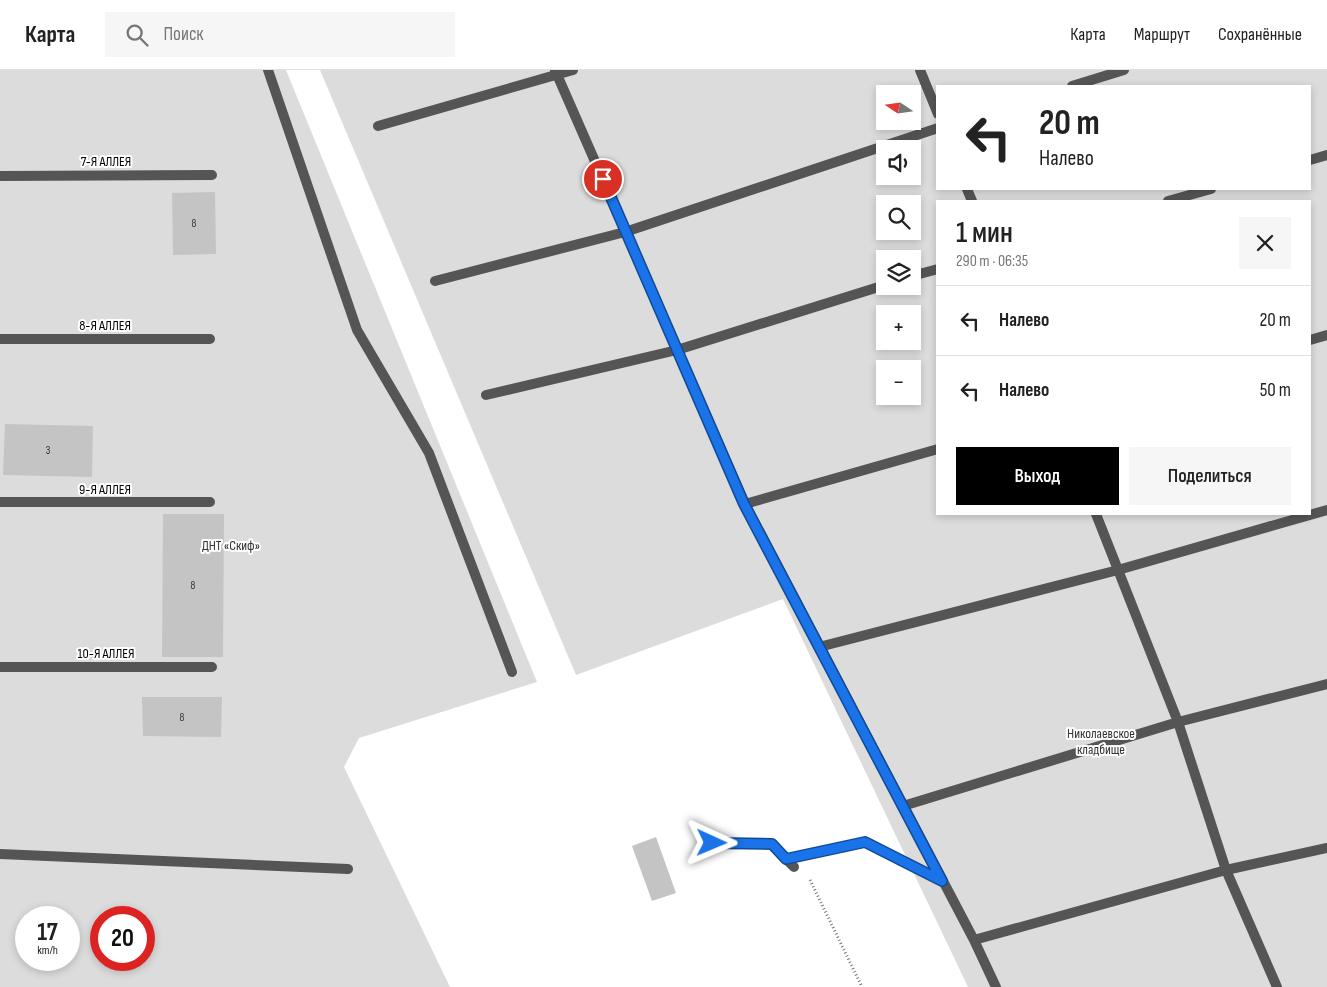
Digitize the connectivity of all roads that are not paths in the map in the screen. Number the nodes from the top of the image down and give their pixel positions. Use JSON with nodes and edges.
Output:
{"nodes":[{"id":1,"x":268,"y":70,"type":"edge"},
{"id":2,"x":573,"y":70,"type":"edge"},
{"id":3,"x":920,"y":70,"type":"edge"},
{"id":4,"x":1124,"y":70,"type":"edge"},
{"id":5,"x":556,"y":72,"type":"edge"},
{"id":6,"x":1075,"y":85,"type":"edge"},
{"id":7,"x":936,"y":109,"type":"edge"},
{"id":8,"x":378,"y":126,"type":"dead end"},
{"id":9,"x":936,"y":129,"type":"edge"},
{"id":10,"x":1327,"y":155,"type":"edge"},
{"id":11,"x":1311,"y":160,"type":"edge"},
{"id":12,"x":212,"y":175,"type":"dead end"},
{"id":13,"x":0,"y":176,"type":"edge"},
{"id":14,"x":1207,"y":190,"type":"edge"},
{"id":15,"x":1172,"y":200,"type":"edge"},
{"id":16,"x":625,"y":232,"type":"junction"},
{"id":17,"x":936,"y":270,"type":"edge"},
{"id":18,"x":921,"y":274,"type":"edge"},
{"id":19,"x":435,"y":281,"type":"dead end"},
{"id":20,"x":876,"y":288,"type":"edge"},
{"id":21,"x":1327,"y":335,"type":"edge"},
{"id":22,"x":0,"y":339,"type":"edge"},
{"id":23,"x":210,"y":339,"type":"dead end"},
{"id":24,"x":1311,"y":340,"type":"edge"},
{"id":25,"x":677,"y":350,"type":"junction"},
{"id":26,"x":486,"y":395,"type":"dead end"},
{"id":27,"x":936,"y":450,"type":"edge"},
{"id":28,"x":0,"y":502,"type":"edge"},
{"id":29,"x":210,"y":502,"type":"dead end"},
{"id":30,"x":744,"y":504,"type":"junction"},
{"id":31,"x":1327,"y":510,"type":"edge"},
{"id":32,"x":1096,"y":515,"type":"edge"},
{"id":33,"x":1310,"y":515,"type":"edge"},
{"id":34,"x":1311,"y":515,"type":"edge"},
{"id":35,"x":1118,"y":570,"type":"junction"},
{"id":36,"x":819,"y":647,"type":"junction"},
{"id":37,"x":0,"y":666,"type":"edge"},
{"id":38,"x":212,"y":668,"type":"dead end"},
{"id":39,"x":512,"y":672,"type":"dead end"},
{"id":40,"x":1327,"y":684,"type":"edge"},
{"id":41,"x":1178,"y":722,"type":"junction"},
{"id":42,"x":903,"y":806,"type":"junction"},
{"id":43,"x":712,"y":843,"type":"dead end"},
{"id":44,"x":1327,"y":848,"type":"edge"},
{"id":45,"x":0,"y":854,"type":"edge"},
{"id":46,"x":786,"y":859,"type":"junction"},
{"id":47,"x":794,"y":867,"type":"dead end"},
{"id":48,"x":348,"y":869,"type":"dead end"},
{"id":49,"x":1226,"y":870,"type":"junction"},
{"id":50,"x":942,"y":881,"type":"junction"},
{"id":51,"x":974,"y":940,"type":"junction"},
{"id":52,"x":996,"y":987,"type":"edge"},
{"id":53,"x":1277,"y":987,"type":"edge"}],
"edges":[{"from":1,"to":39,"type":"lane"},
{"from":2,"to":5,"type":"lane"},
{"from":3,"to":7,"type":"lane"},
{"from":4,"to":6,"type":"lane"},
{"from":5,"to":8,"type":"lane"},
{"from":5,"to":16,"type":"lane"},
{"from":9,"to":16,"type":"lane"},
{"from":10,"to":11,"type":"lane"},
{"from":12,"to":13,"type":"lane","name":"7-Я АЛЛЕЯ"},
{"from":14,"to":15,"type":"lane"},
{"from":16,"to":19,"type":"lane"},
{"from":16,"to":25,"type":"lane"},
{"from":17,"to":18,"type":"lane"},
{"from":20,"to":25,"type":"lane"},
{"from":21,"to":24,"type":"lane"},
{"from":22,"to":23,"type":"lane","name":"8-Я АЛЛЕЯ"},
{"from":25,"to":26,"type":"lane"},
{"from":25,"to":30,"type":"lane"},
{"from":27,"to":30,"type":"lane"},
{"from":28,"to":29,"type":"lane","name":"9-Я АЛЛЕЯ"},
{"from":30,"to":36,"type":"lane"},
{"from":31,"to":34,"type":"lane"},
{"from":32,"to":35,"type":"lane"},
{"from":33,"to":35,"type":"lane"},
{"from":35,"to":36,"type":"lane"},
{"from":35,"to":41,"type":"lane"},
{"from":36,"to":42,"type":"lane"},
{"from":37,"to":38,"type":"lane","name":"10-Я АЛЛЕЯ"},
{"from":40,"to":41,"type":"lane"},
{"from":41,"to":42,"type":"lane"},
{"from":41,"to":49,"type":"lane"},
{"from":42,"to":50,"type":"lane"},
{"from":43,"to":46,"type":"lane"},
{"from":44,"to":49,"type":"lane"},
{"from":45,"to":48,"type":"lane"},
{"from":46,"to":47,"type":"lane"},
{"from":46,"to":50,"type":"lane"},
{"from":49,"to":51,"type":"lane"},
{"from":49,"to":53,"type":"lane"},
{"from":50,"to":51,"type":"lane"},
{"from":51,"to":52,"type":"lane"}]}
